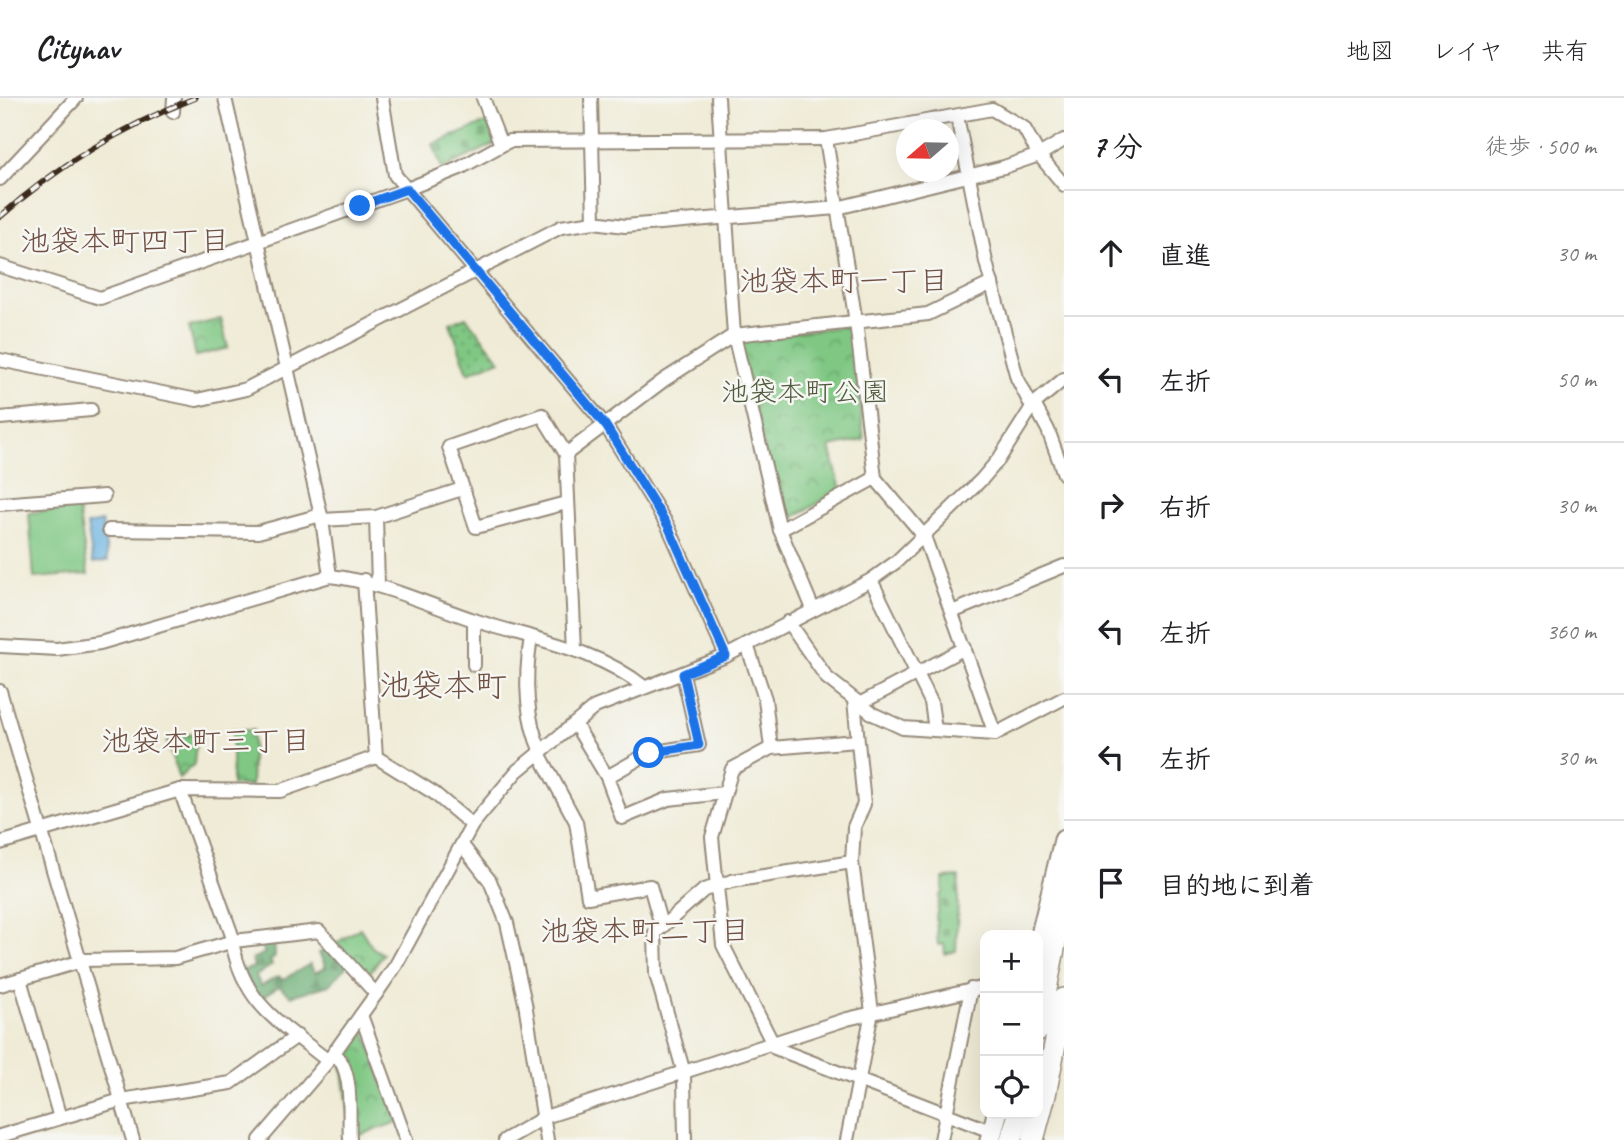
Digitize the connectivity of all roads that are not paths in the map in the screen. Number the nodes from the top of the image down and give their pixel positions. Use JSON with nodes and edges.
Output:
{"nodes":[{"id":1,"x":76,"y":98,"type":"edge"},
{"id":2,"x":174,"y":98,"type":"edge"},
{"id":3,"x":225,"y":98,"type":"edge"},
{"id":4,"x":382,"y":98,"type":"edge"},
{"id":5,"x":484,"y":98,"type":"edge"},
{"id":6,"x":591,"y":98,"type":"edge"},
{"id":7,"x":719,"y":98,"type":"edge"},
{"id":8,"x":173,"y":112,"type":"dead end"},
{"id":9,"x":957,"y":116,"type":"junction"},
{"id":10,"x":719,"y":139,"type":"junction"},
{"id":11,"x":826,"y":139,"type":"junction"},
{"id":12,"x":1064,"y":140,"type":"edge"},
{"id":13,"x":592,"y":141,"type":"junction"},
{"id":14,"x":501,"y":145,"type":"junction"},
{"id":15,"x":1040,"y":155,"type":"junction"},
{"id":16,"x":970,"y":177,"type":"junction"},
{"id":17,"x":0,"y":179,"type":"edge"},
{"id":18,"x":1064,"y":185,"type":"edge"},
{"id":19,"x":407,"y":189,"type":"junction"},
{"id":20,"x":837,"y":208,"type":"junction"},
{"id":21,"x":724,"y":219,"type":"junction"},
{"id":22,"x":593,"y":222,"type":"junction"},
{"id":23,"x":259,"y":243,"type":"junction"},
{"id":24,"x":0,"y":266,"type":"edge"},
{"id":25,"x":476,"y":272,"type":"junction"},
{"id":26,"x":992,"y":283,"type":"junction"},
{"id":27,"x":856,"y":322,"type":"junction"},
{"id":28,"x":734,"y":335,"type":"junction"},
{"id":29,"x":0,"y":360,"type":"edge"},
{"id":30,"x":288,"y":365,"type":"junction"},
{"id":31,"x":1064,"y":379,"type":"edge"},
{"id":32,"x":1033,"y":406,"type":"junction"},
{"id":33,"x":91,"y":410,"type":"dead end"},
{"id":34,"x":0,"y":418,"type":"edge"},
{"id":35,"x":606,"y":426,"type":"junction"},
{"id":36,"x":566,"y":454,"type":"junction"},
{"id":37,"x":1064,"y":474,"type":"edge"},
{"id":38,"x":875,"y":478,"type":"junction"},
{"id":39,"x":462,"y":489,"type":"junction"},
{"id":40,"x":104,"y":496,"type":"dead end"},
{"id":41,"x":566,"y":503,"type":"junction"},
{"id":42,"x":0,"y":504,"type":"edge"},
{"id":43,"x":321,"y":517,"type":"junction"},
{"id":44,"x":376,"y":517,"type":"junction"},
{"id":45,"x":109,"y":530,"type":"dead end"},
{"id":46,"x":780,"y":530,"type":"junction"},
{"id":47,"x":924,"y":536,"type":"junction"},
{"id":48,"x":1064,"y":566,"type":"edge"},
{"id":49,"x":330,"y":576,"type":"junction"},
{"id":50,"x":364,"y":580,"type":"junction"},
{"id":51,"x":871,"y":580,"type":"junction"},
{"id":52,"x":378,"y":585,"type":"junction"},
{"id":53,"x":813,"y":609,"type":"junction"},
{"id":54,"x":953,"y":612,"type":"junction"},
{"id":55,"x":474,"y":620,"type":"junction"},
{"id":56,"x":788,"y":622,"type":"junction"},
{"id":57,"x":531,"y":637,"type":"junction"},
{"id":58,"x":747,"y":645,"type":"junction"},
{"id":59,"x":0,"y":646,"type":"edge"},
{"id":60,"x":965,"y":648,"type":"junction"},
{"id":61,"x":575,"y":650,"type":"junction"},
{"id":62,"x":726,"y":656,"type":"junction"},
{"id":63,"x":474,"y":665,"type":"dead end"},
{"id":64,"x":916,"y":673,"type":"junction"},
{"id":65,"x":683,"y":674,"type":"junction"},
{"id":66,"x":644,"y":687,"type":"junction"},
{"id":67,"x":0,"y":691,"type":"edge"},
{"id":68,"x":1064,"y":698,"type":"edge"},
{"id":69,"x":856,"y":702,"type":"junction"},
{"id":70,"x":3,"y":715,"type":"edge"},
{"id":71,"x":575,"y":724,"type":"junction"},
{"id":72,"x":935,"y":730,"type":"junction"},
{"id":73,"x":995,"y":734,"type":"junction"},
{"id":74,"x":857,"y":741,"type":"junction"},
{"id":75,"x":771,"y":748,"type":"junction"},
{"id":76,"x":540,"y":752,"type":"junction"},
{"id":77,"x":376,"y":757,"type":"junction"},
{"id":78,"x":607,"y":777,"type":"junction"},
{"id":79,"x":180,"y":790,"type":"junction"},
{"id":80,"x":724,"y":793,"type":"junction"},
{"id":81,"x":472,"y":825,"type":"junction"},
{"id":82,"x":42,"y":831,"type":"junction"},
{"id":83,"x":1064,"y":840,"type":"edge"},
{"id":84,"x":0,"y":843,"type":"edge"},
{"id":85,"x":462,"y":845,"type":"junction"},
{"id":86,"x":852,"y":862,"type":"junction"},
{"id":87,"x":1064,"y":873,"type":"edge"},
{"id":88,"x":717,"y":886,"type":"junction"},
{"id":89,"x":1064,"y":898,"type":"edge"},
{"id":90,"x":661,"y":925,"type":"junction"},
{"id":91,"x":1042,"y":930,"type":"edge"},
{"id":92,"x":233,"y":942,"type":"junction"},
{"id":93,"x":1064,"y":955,"type":"edge"},
{"id":94,"x":1043,"y":960,"type":"edge"},
{"id":95,"x":80,"y":961,"type":"junction"},
{"id":96,"x":20,"y":979,"type":"junction"},
{"id":97,"x":0,"y":985,"type":"edge"},
{"id":98,"x":980,"y":988,"type":"edge"},
{"id":99,"x":971,"y":989,"type":"junction"},
{"id":100,"x":376,"y":994,"type":"junction"},
{"id":101,"x":1064,"y":999,"type":"edge"},
{"id":102,"x":1043,"y":1005,"type":"edge"},
{"id":103,"x":872,"y":1012,"type":"junction"},
{"id":104,"x":361,"y":1015,"type":"junction"},
{"id":105,"x":1064,"y":1021,"type":"edge"},
{"id":106,"x":296,"y":1035,"type":"junction"},
{"id":107,"x":772,"y":1043,"type":"junction"},
{"id":108,"x":1061,"y":1053,"type":"edge"},
{"id":109,"x":1042,"y":1056,"type":"edge"},
{"id":110,"x":331,"y":1057,"type":"junction"},
{"id":111,"x":684,"y":1073,"type":"junction"},
{"id":112,"x":859,"y":1080,"type":"junction"},
{"id":113,"x":121,"y":1100,"type":"junction"},
{"id":114,"x":947,"y":1114,"type":"junction"},
{"id":115,"x":545,"y":1117,"type":"junction"},
{"id":116,"x":61,"y":1118,"type":"junction"},
{"id":117,"x":1013,"y":1119,"type":"edge"},
{"id":118,"x":1027,"y":1119,"type":"edge"},
{"id":119,"x":998,"y":1133,"type":"edge"},
{"id":120,"x":0,"y":1136,"type":"edge"},
{"id":121,"x":133,"y":1140,"type":"edge"},
{"id":122,"x":260,"y":1140,"type":"edge"},
{"id":123,"x":350,"y":1140,"type":"edge"},
{"id":124,"x":406,"y":1140,"type":"edge"},
{"id":125,"x":505,"y":1140,"type":"edge"},
{"id":126,"x":547,"y":1140,"type":"edge"},
{"id":127,"x":685,"y":1140,"type":"edge"},
{"id":128,"x":847,"y":1140,"type":"edge"},
{"id":129,"x":941,"y":1140,"type":"edge"},
{"id":130,"x":1021,"y":1140,"type":"edge"},
{"id":131,"x":1035,"y":1140,"type":"edge"}],
"edges":[{"from":1,"to":17,"type":"street"},
{"from":2,"to":8,"type":"street"},
{"from":3,"to":23,"type":"street"},
{"from":4,"to":19,"type":"street"},
{"from":5,"to":14,"type":"street"},
{"from":6,"to":13,"type":"street"},
{"from":7,"to":10,"type":"street"},
{"from":9,"to":11,"type":"street"},
{"from":9,"to":15,"type":"street"},
{"from":9,"to":16,"type":"street"},
{"from":10,"to":11,"type":"street"},
{"from":10,"to":13,"type":"street"},
{"from":10,"to":21,"type":"street"},
{"from":11,"to":20,"type":"street"},
{"from":12,"to":15,"type":"street"},
{"from":13,"to":14,"type":"street"},
{"from":13,"to":22,"type":"street"},
{"from":14,"to":19,"type":"street"},
{"from":15,"to":16,"type":"street"},
{"from":15,"to":18,"type":"street"},
{"from":16,"to":20,"type":"street"},
{"from":16,"to":26,"type":"street"},
{"from":19,"to":23,"type":"street"},
{"from":19,"to":25,"type":"street"},
{"from":20,"to":21,"type":"street"},
{"from":20,"to":27,"type":"street"},
{"from":21,"to":22,"type":"street"},
{"from":21,"to":28,"type":"street"},
{"from":22,"to":25,"type":"street"},
{"from":23,"to":24,"type":"street"},
{"from":23,"to":30,"type":"street"},
{"from":25,"to":30,"type":"street"},
{"from":25,"to":35,"type":"street"},
{"from":26,"to":27,"type":"street"},
{"from":26,"to":32,"type":"street"},
{"from":27,"to":28,"type":"street"},
{"from":27,"to":38,"type":"street"},
{"from":28,"to":35,"type":"street"},
{"from":28,"to":46,"type":"street"},
{"from":29,"to":30,"type":"street"},
{"from":30,"to":43,"type":"street"},
{"from":31,"to":32,"type":"street"},
{"from":32,"to":37,"type":"street"},
{"from":32,"to":47,"type":"street"},
{"from":33,"to":34,"type":"street"},
{"from":35,"to":36,"type":"street"},
{"from":35,"to":62,"type":"street"},
{"from":36,"to":39,"type":"street"},
{"from":36,"to":41,"type":"street"},
{"from":38,"to":46,"type":"street"},
{"from":38,"to":47,"type":"street"},
{"from":39,"to":41,"type":"street"},
{"from":39,"to":44,"type":"street"},
{"from":40,"to":42,"type":"street"},
{"from":41,"to":61,"type":"street"},
{"from":43,"to":44,"type":"street"},
{"from":43,"to":45,"type":"street"},
{"from":43,"to":49,"type":"street"},
{"from":44,"to":52,"type":"street"},
{"from":46,"to":53,"type":"street"},
{"from":47,"to":51,"type":"street"},
{"from":47,"to":54,"type":"street"},
{"from":48,"to":54,"type":"street"},
{"from":49,"to":50,"type":"street"},
{"from":49,"to":59,"type":"street"},
{"from":50,"to":52,"type":"street"},
{"from":50,"to":77,"type":"street"},
{"from":51,"to":53,"type":"street"},
{"from":51,"to":64,"type":"street"},
{"from":52,"to":55,"type":"street"},
{"from":53,"to":56,"type":"street"},
{"from":54,"to":60,"type":"street"},
{"from":55,"to":57,"type":"street"},
{"from":55,"to":63,"type":"street"},
{"from":56,"to":58,"type":"street"},
{"from":56,"to":69,"type":"street"},
{"from":57,"to":61,"type":"street"},
{"from":57,"to":76,"type":"street"},
{"from":58,"to":62,"type":"street"},
{"from":58,"to":75,"type":"street"},
{"from":60,"to":64,"type":"street"},
{"from":60,"to":73,"type":"street"},
{"from":61,"to":66,"type":"street"},
{"from":62,"to":65,"type":"street"},
{"from":64,"to":69,"type":"street"},
{"from":64,"to":72,"type":"street"},
{"from":65,"to":66,"type":"street"},
{"from":65,"to":78,"type":"street"},
{"from":66,"to":71,"type":"street"},
{"from":67,"to":70,"type":"street"},
{"from":68,"to":73,"type":"street"},
{"from":69,"to":72,"type":"street"},
{"from":69,"to":74,"type":"street"},
{"from":70,"to":82,"type":"street"},
{"from":71,"to":76,"type":"street"},
{"from":71,"to":78,"type":"street"},
{"from":72,"to":73,"type":"street"},
{"from":74,"to":75,"type":"street"},
{"from":74,"to":86,"type":"street"},
{"from":75,"to":80,"type":"street"},
{"from":76,"to":81,"type":"street"},
{"from":76,"to":90,"type":"street"},
{"from":77,"to":79,"type":"street"},
{"from":77,"to":81,"type":"street"},
{"from":78,"to":80,"type":"street"},
{"from":79,"to":82,"type":"street"},
{"from":79,"to":92,"type":"street"},
{"from":80,"to":88,"type":"street"},
{"from":81,"to":85,"type":"street"},
{"from":82,"to":84,"type":"street"},
{"from":82,"to":95,"type":"street"},
{"from":83,"to":91,"type":"highway"},
{"from":85,"to":100,"type":"street"},
{"from":85,"to":115,"type":"street"},
{"from":86,"to":88,"type":"street"},
{"from":86,"to":103,"type":"street"},
{"from":87,"to":94,"type":"highway"},
{"from":88,"to":90,"type":"street"},
{"from":88,"to":107,"type":"street"},
{"from":89,"to":102,"type":"highway"},
{"from":90,"to":111,"type":"street"},
{"from":92,"to":95,"type":"street"},
{"from":92,"to":100,"type":"street"},
{"from":92,"to":106,"type":"street"},
{"from":93,"to":109,"type":"highway"},
{"from":95,"to":96,"type":"street"},
{"from":95,"to":113,"type":"street"},
{"from":96,"to":97,"type":"street"},
{"from":96,"to":116,"type":"street"},
{"from":98,"to":99,"type":"street"},
{"from":99,"to":103,"type":"street"},
{"from":99,"to":114,"type":"street"},
{"from":100,"to":104,"type":"street"},
{"from":101,"to":131,"type":"highway"},
{"from":103,"to":107,"type":"street"},
{"from":103,"to":112,"type":"street"},
{"from":104,"to":110,"type":"street"},
{"from":104,"to":124,"type":"street"},
{"from":105,"to":108,"type":"highway"},
{"from":106,"to":110,"type":"street"},
{"from":106,"to":113,"type":"street"},
{"from":107,"to":111,"type":"street"},
{"from":107,"to":112,"type":"street"},
{"from":108,"to":131,"type":"highway"},
{"from":110,"to":122,"type":"street"},
{"from":110,"to":123,"type":"street"},
{"from":111,"to":115,"type":"street"},
{"from":111,"to":127,"type":"street"},
{"from":112,"to":114,"type":"street"},
{"from":112,"to":128,"type":"street"},
{"from":113,"to":116,"type":"street"},
{"from":113,"to":121,"type":"street"},
{"from":114,"to":119,"type":"street"},
{"from":114,"to":129,"type":"street"},
{"from":115,"to":125,"type":"street"},
{"from":115,"to":126,"type":"street"},
{"from":116,"to":120,"type":"street"},
{"from":117,"to":119,"type":"highway"},
{"from":118,"to":130,"type":"highway"}]}
